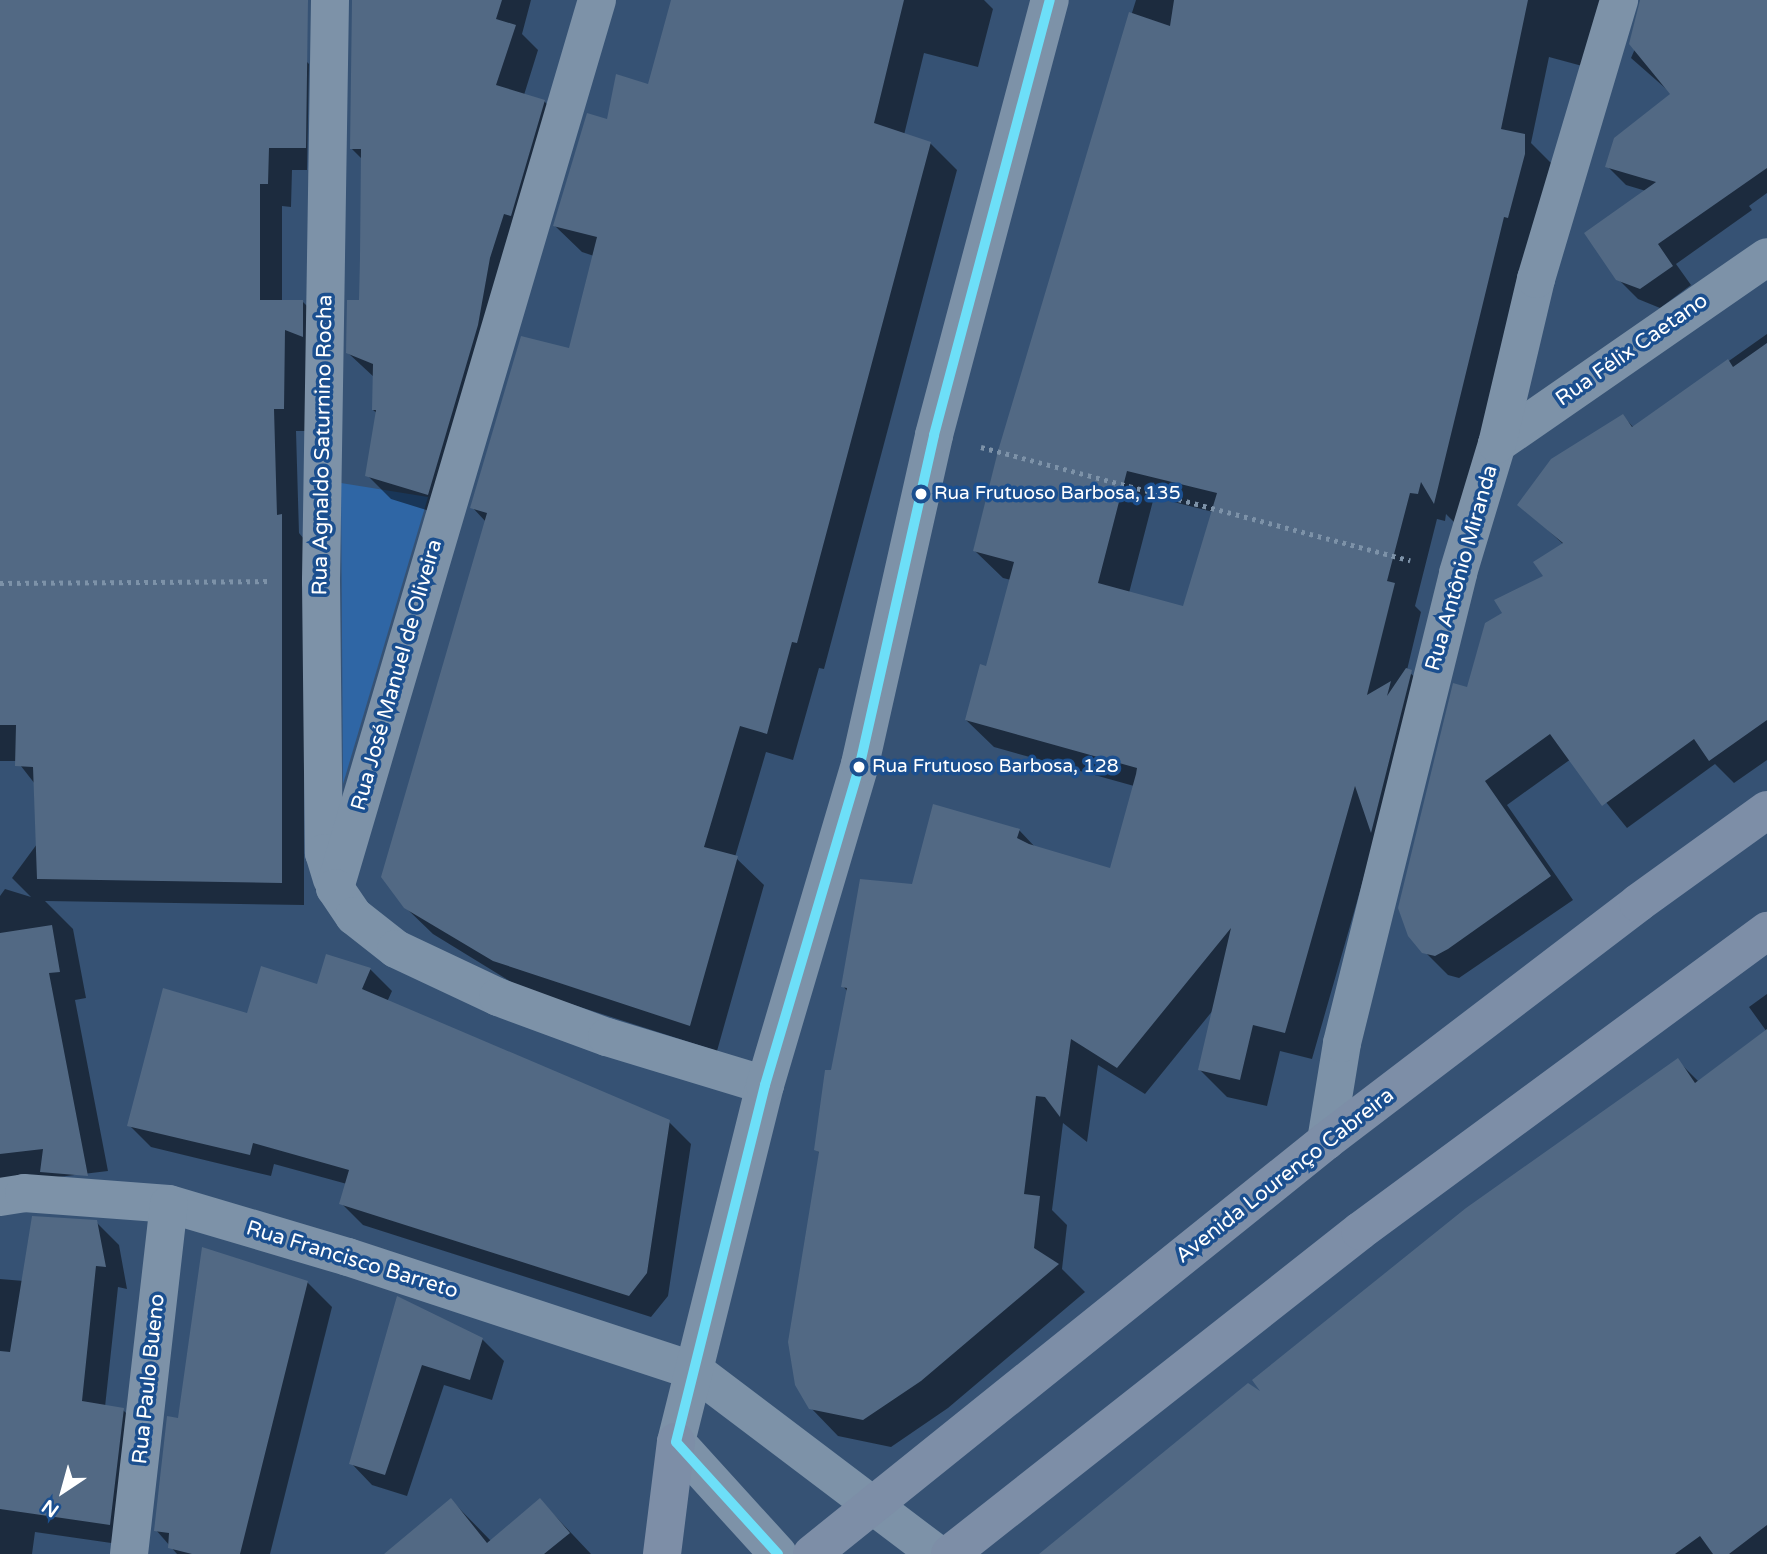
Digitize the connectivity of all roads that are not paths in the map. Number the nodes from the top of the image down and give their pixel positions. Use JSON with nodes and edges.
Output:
{"nodes":[{"id":1,"x":330,"y":0,"type":"edge"},
{"id":2,"x":597,"y":0,"type":"edge"},
{"id":3,"x":1049,"y":0,"type":"edge"},
{"id":4,"x":1619,"y":0,"type":"edge"},
{"id":5,"x":1767,"y":257,"type":"edge"},
{"id":6,"x":1497,"y":444,"type":"junction"},
{"id":7,"x":1767,"y":810,"type":"edge"},
{"id":8,"x":335,"y":888,"type":"junction"},
{"id":9,"x":1767,"y":931,"type":"edge"},
{"id":10,"x":765,"y":1085,"type":"junction"},
{"id":11,"x":1326,"y":1142,"type":"junction"},
{"id":12,"x":0,"y":1197,"type":"edge"},
{"id":13,"x":169,"y":1204,"type":"junction"},
{"id":14,"x":695,"y":1371,"type":"junction"},
{"id":15,"x":676,"y":1442,"type":"junction"},
{"id":16,"x":872,"y":1507,"type":"junction"},
{"id":17,"x":129,"y":1554,"type":"edge"},
{"id":18,"x":662,"y":1554,"type":"edge"},
{"id":19,"x":778,"y":1554,"type":"edge"},
{"id":20,"x":812,"y":1554,"type":"edge"},
{"id":21,"x":937,"y":1554,"type":"edge"},
{"id":22,"x":950,"y":1554,"type":"edge"}],
"edges":[{"from":1,"to":8,"type":"street","name":"Rua Agnaldo Saturnino Rocha"},
{"from":2,"to":8,"type":"street","name":"Rua José Manuel de Oliveira"},
{"from":3,"to":10,"type":"street"},
{"from":4,"to":6,"type":"street","name":"Rua Antônio Miranda"},
{"from":5,"to":6,"type":"street","name":"Rua Félix Caetano"},
{"from":6,"to":11,"type":"street","name":"Rua Antônio Miranda"},
{"from":7,"to":11,"type":"main road","name":"Avenida Lourenço Cabreira"},
{"from":8,"to":10,"type":"street"},
{"from":9,"to":22,"type":"main road"},
{"from":10,"to":14,"type":"street"},
{"from":11,"to":16,"type":"main road","name":"Avenida Lourenço Cabreira"},
{"from":12,"to":13,"type":"street","name":"Rua Francisco Barreto"},
{"from":13,"to":14,"type":"street","name":"Rua Francisco Barreto"},
{"from":13,"to":17,"type":"street","name":"Rua Paulo Bueno"},
{"from":14,"to":15,"type":"street"},
{"from":14,"to":16,"type":"street","name":"Rua Francisco Barreto"},
{"from":15,"to":18,"type":"main road"},
{"from":15,"to":19,"type":"street"},
{"from":16,"to":20,"type":"main road","name":"Avenida Lourenço Cabreira"},
{"from":16,"to":21,"type":"street","name":"Rua Francisco Barreto"}]}
